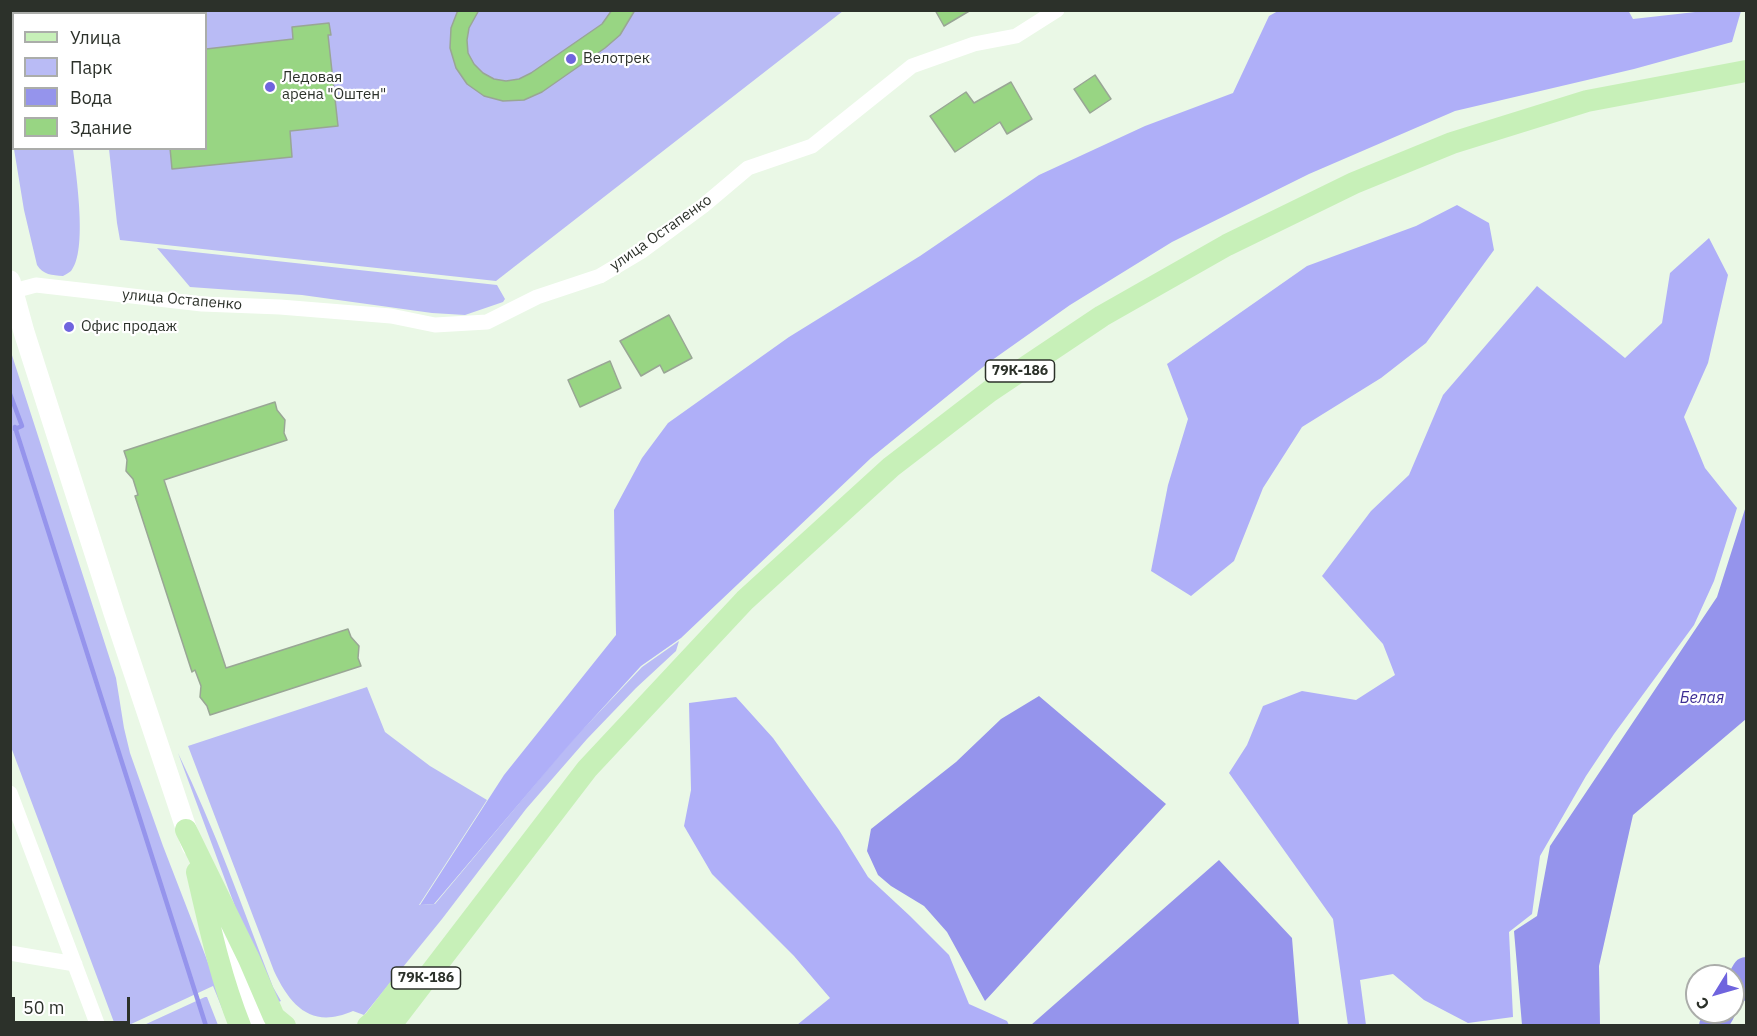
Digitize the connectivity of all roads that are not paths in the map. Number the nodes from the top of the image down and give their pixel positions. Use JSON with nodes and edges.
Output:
{"nodes":[{"id":1,"x":1057,"y":10,"type":"edge"},
{"id":2,"x":1746,"y":71,"type":"edge"},
{"id":3,"x":11,"y":288,"type":"edge"},
{"id":4,"x":587,"y":769,"type":"junction"},
{"id":5,"x":10,"y":793,"type":"edge"},
{"id":6,"x":186,"y":830,"type":"junction"},
{"id":7,"x":10,"y":953,"type":"edge"},
{"id":8,"x":75,"y":964,"type":"junction"},
{"id":9,"x":98,"y":1026,"type":"edge"},
{"id":10,"x":240,"y":1026,"type":"edge"},
{"id":11,"x":261,"y":1026,"type":"edge"},
{"id":12,"x":285,"y":1026,"type":"edge"},
{"id":13,"x":368,"y":1026,"type":"edge"},
{"id":14,"x":390,"y":1026,"type":"edge"},
{"id":15,"x":407,"y":1026,"type":"edge"}],
"edges":[{"from":1,"to":3,"type":"street","name":"улица Остапенко"},
{"from":2,"to":4,"type":"main road","number":"79К-186"},
{"from":3,"to":6,"type":"main road"},
{"from":4,"to":13,"type":"main road"},
{"from":4,"to":14,"type":"main road","number":"79К-186"},
{"from":4,"to":15,"type":"main road"},
{"from":5,"to":8,"type":"street"},
{"from":6,"to":10,"type":"main road"},
{"from":6,"to":11,"type":"main road"},
{"from":6,"to":12,"type":"main road"},
{"from":7,"to":8,"type":"street"},
{"from":8,"to":9,"type":"street"}]}
